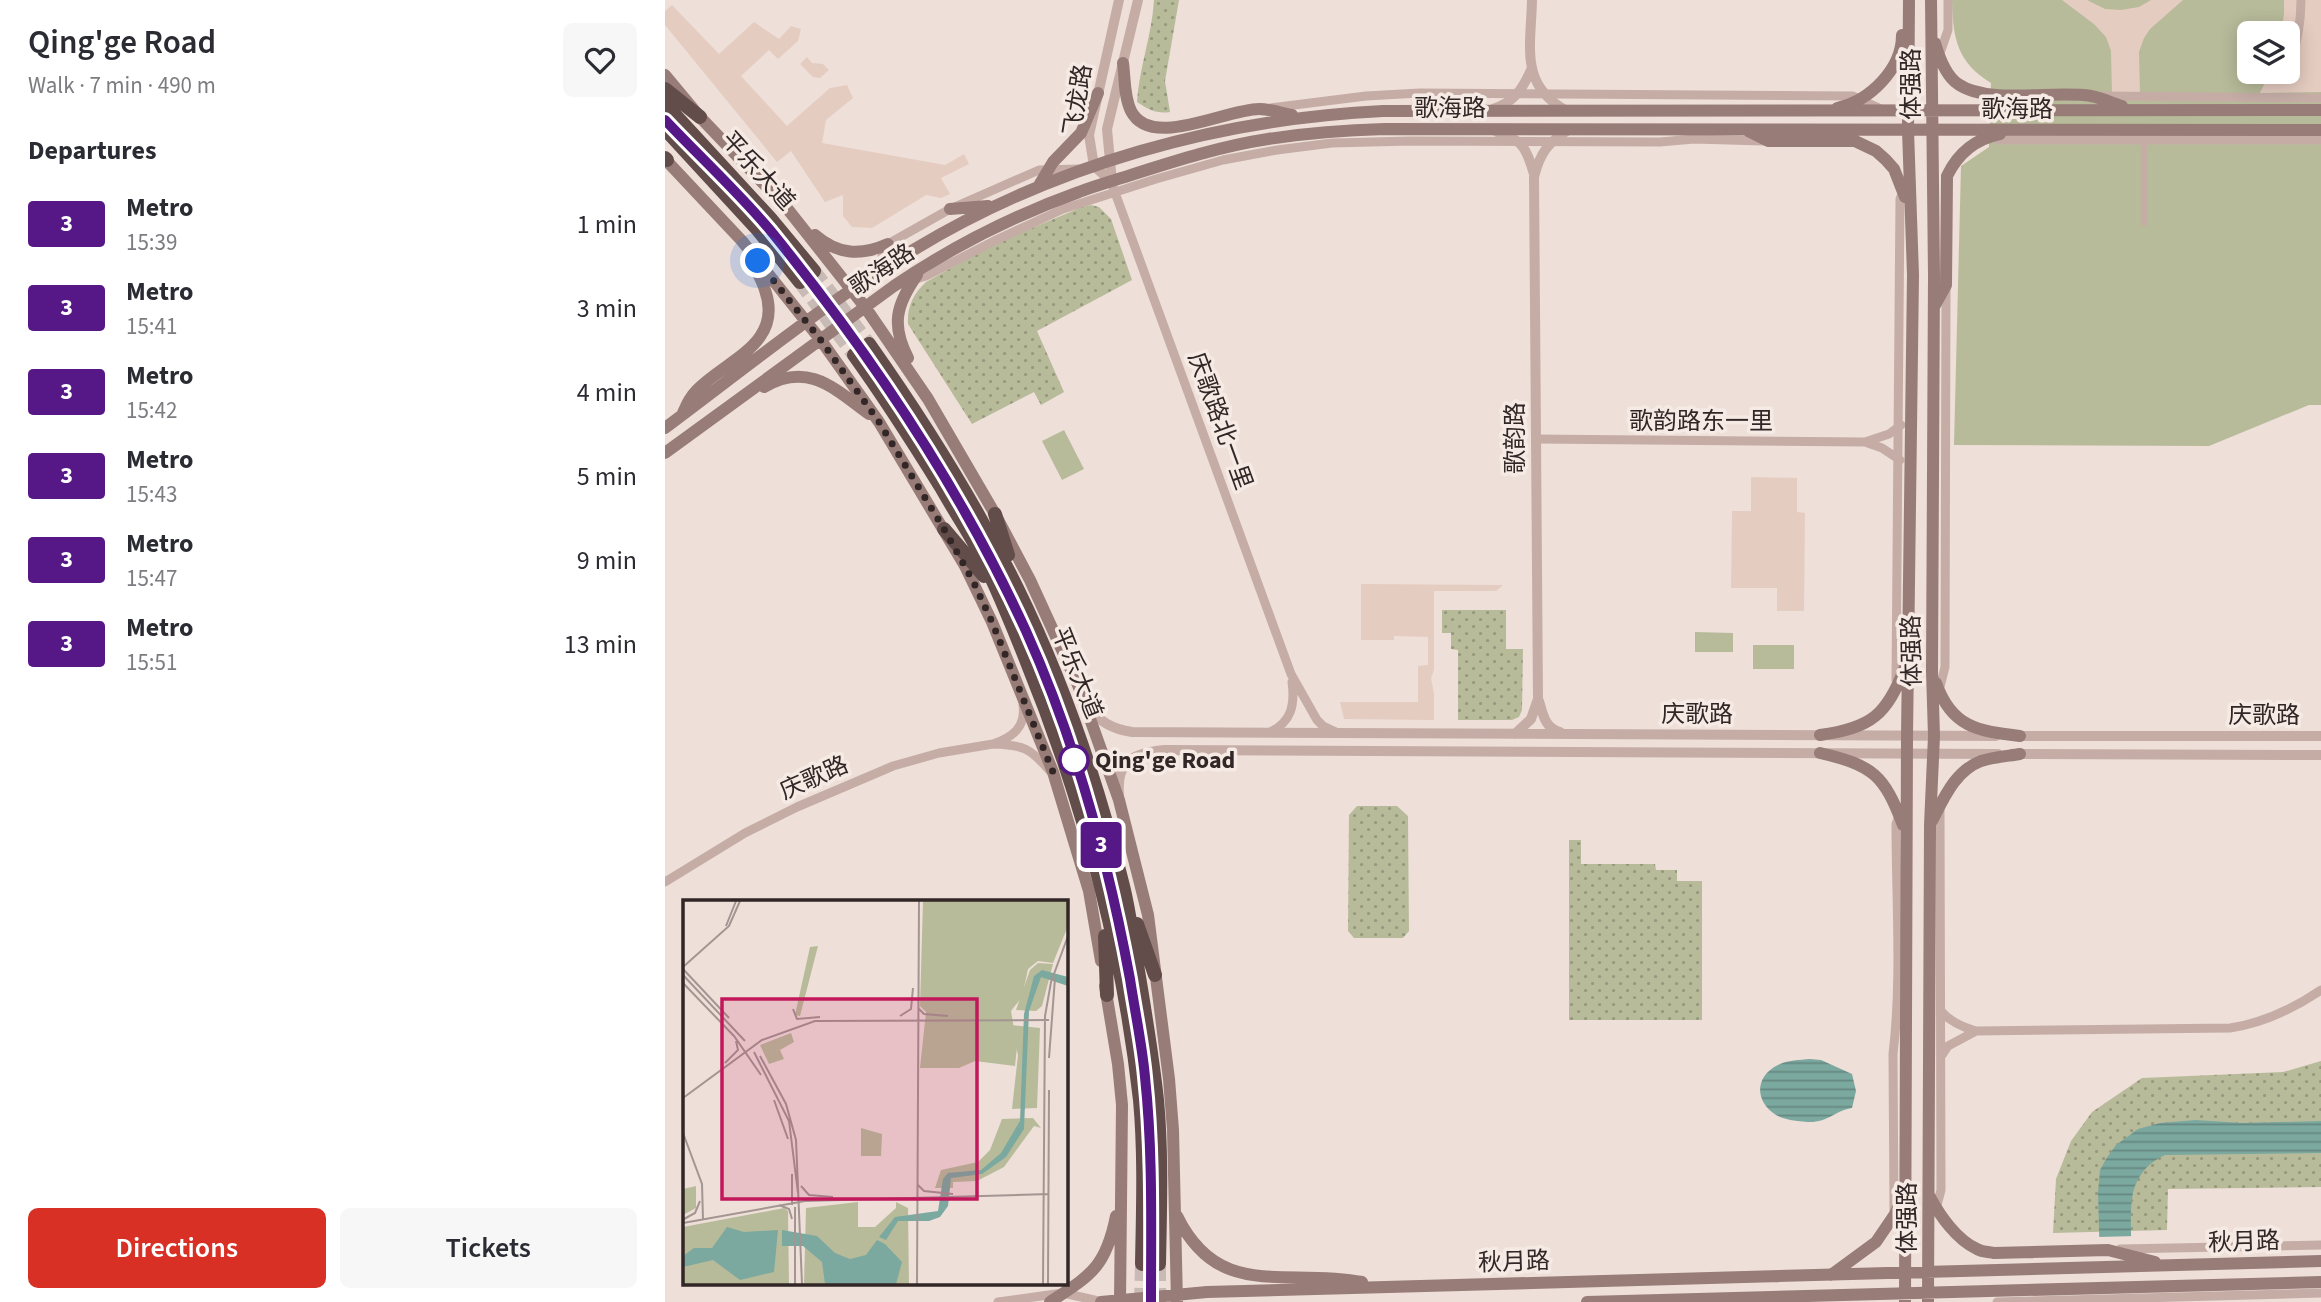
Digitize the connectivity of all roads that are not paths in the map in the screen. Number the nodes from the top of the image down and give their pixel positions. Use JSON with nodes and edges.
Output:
{"nodes":[{"id":1,"x":1119,"y":0,"type":"edge"},
{"id":2,"x":1138,"y":0,"type":"edge"},
{"id":3,"x":1532,"y":0,"type":"edge"},
{"id":4,"x":1902,"y":0,"type":"edge"},
{"id":5,"x":1909,"y":0,"type":"edge"},
{"id":6,"x":1931,"y":0,"type":"edge"},
{"id":7,"x":1948,"y":0,"type":"edge"},
{"id":8,"x":2301,"y":0,"type":"edge"},
{"id":9,"x":2300,"y":26,"type":"edge"},
{"id":10,"x":1931,"y":29,"type":"junction"},
{"id":11,"x":1939,"y":56,"type":"junction"},
{"id":12,"x":1123,"y":63,"type":"junction"},
{"id":13,"x":1531,"y":70,"type":"junction"},
{"id":14,"x":665,"y":75,"type":"edge"},
{"id":15,"x":1931,"y":81,"type":"junction"},
{"id":16,"x":665,"y":89,"type":"edge"},
{"id":17,"x":1098,"y":93,"type":"junction"},
{"id":18,"x":1519,"y":94,"type":"junction"},
{"id":19,"x":1542,"y":94,"type":"junction"},
{"id":20,"x":2092,"y":96,"type":"junction"},
{"id":21,"x":2321,"y":98,"type":"edge"},
{"id":22,"x":1859,"y":99,"type":"junction"},
{"id":23,"x":665,"y":104,"type":"edge"},
{"id":24,"x":1259,"y":109,"type":"junction"},
{"id":25,"x":1931,"y":110,"type":"junction"},
{"id":26,"x":2132,"y":110,"type":"junction"},
{"id":27,"x":2321,"y":110,"type":"edge"},
{"id":28,"x":1487,"y":111,"type":"junction"},
{"id":29,"x":1820,"y":111,"type":"junction"},
{"id":30,"x":1884,"y":111,"type":"junction"},
{"id":31,"x":1908,"y":111,"type":"junction"},
{"id":32,"x":1568,"y":112,"type":"junction"},
{"id":33,"x":700,"y":117,"type":"junction"},
{"id":34,"x":1302,"y":117,"type":"junction"},
{"id":35,"x":1487,"y":129,"type":"junction"},
{"id":36,"x":1570,"y":129,"type":"junction"},
{"id":37,"x":1745,"y":129,"type":"junction"},
{"id":38,"x":665,"y":130,"type":"edge"},
{"id":39,"x":1908,"y":130,"type":"junction"},
{"id":40,"x":1932,"y":130,"type":"junction"},
{"id":41,"x":1975,"y":130,"type":"junction"},
{"id":42,"x":2017,"y":130,"type":"junction"},
{"id":43,"x":2321,"y":130,"type":"edge"},
{"id":44,"x":1989,"y":136,"type":"junction"},
{"id":45,"x":2144,"y":140,"type":"junction"},
{"id":46,"x":2321,"y":140,"type":"edge"},
{"id":47,"x":1519,"y":141,"type":"junction"},
{"id":48,"x":1552,"y":141,"type":"junction"},
{"id":49,"x":1768,"y":141,"type":"junction"},
{"id":50,"x":666,"y":159,"type":"edge"},
{"id":51,"x":1111,"y":161,"type":"junction"},
{"id":52,"x":1088,"y":168,"type":"junction"},
{"id":53,"x":1909,"y":169,"type":"junction"},
{"id":54,"x":1048,"y":170,"type":"junction"},
{"id":55,"x":1534,"y":177,"type":"junction"},
{"id":56,"x":1038,"y":187,"type":"junction"},
{"id":57,"x":1113,"y":187,"type":"junction"},
{"id":58,"x":1903,"y":190,"type":"junction"},
{"id":59,"x":995,"y":205,"type":"junction"},
{"id":60,"x":950,"y":209,"type":"junction"},
{"id":61,"x":792,"y":215,"type":"junction"},
{"id":62,"x":1911,"y":215,"type":"junction"},
{"id":63,"x":2144,"y":223,"type":"dead end"},
{"id":64,"x":742,"y":241,"type":"junction"},
{"id":65,"x":888,"y":244,"type":"junction"},
{"id":66,"x":923,"y":266,"type":"junction"},
{"id":67,"x":814,"y":271,"type":"tunnel mouth"},
{"id":68,"x":874,"y":274,"type":"junction"},
{"id":69,"x":913,"y":280,"type":"junction"},
{"id":70,"x":800,"y":282,"type":"tunnel mouth"},
{"id":71,"x":1945,"y":285,"type":"junction"},
{"id":72,"x":894,"y":286,"type":"junction"},
{"id":73,"x":852,"y":289,"type":"junction"},
{"id":74,"x":865,"y":307,"type":"junction"},
{"id":75,"x":1933,"y":308,"type":"junction"},
{"id":76,"x":807,"y":323,"type":"junction"},
{"id":77,"x":820,"y":339,"type":"junction"},
{"id":78,"x":869,"y":344,"type":"tunnel mouth"},
{"id":79,"x":855,"y":355,"type":"tunnel mouth"},
{"id":80,"x":929,"y":399,"type":"junction"},
{"id":81,"x":715,"y":415,"type":"junction"},
{"id":82,"x":682,"y":416,"type":"junction"},
{"id":83,"x":1911,"y":416,"type":"junction"},
{"id":84,"x":879,"y":422,"type":"junction"},
{"id":85,"x":1899,"y":427,"type":"junction"},
{"id":86,"x":665,"y":428,"type":"edge"},
{"id":87,"x":1536,"y":439,"type":"junction"},
{"id":88,"x":1865,"y":442,"type":"junction"},
{"id":89,"x":665,"y":453,"type":"edge"},
{"id":90,"x":1898,"y":458,"type":"junction"},
{"id":91,"x":1911,"y":470,"type":"junction"},
{"id":92,"x":995,"y":514,"type":"junction"},
{"id":93,"x":944,"y":529,"type":"junction"},
{"id":94,"x":1018,"y":590,"type":"junction"},
{"id":95,"x":999,"y":592,"type":"junction"},
{"id":96,"x":1908,"y":660,"type":"junction"},
{"id":97,"x":1932,"y":671,"type":"junction"},
{"id":98,"x":1291,"y":674,"type":"junction"},
{"id":99,"x":1896,"y":687,"type":"junction"},
{"id":100,"x":1939,"y":691,"type":"junction"},
{"id":101,"x":1022,"y":696,"type":"junction"},
{"id":102,"x":1538,"y":699,"type":"junction"},
{"id":103,"x":1085,"y":702,"type":"junction"},
{"id":104,"x":1934,"y":710,"type":"junction"},
{"id":105,"x":1164,"y":732,"type":"junction"},
{"id":106,"x":1268,"y":733,"type":"junction"},
{"id":107,"x":1341,"y":733,"type":"junction"},
{"id":108,"x":1515,"y":734,"type":"junction"},
{"id":109,"x":1568,"y":734,"type":"junction"},
{"id":110,"x":1767,"y":735,"type":"junction"},
{"id":111,"x":1820,"y":736,"type":"junction"},
{"id":112,"x":1907,"y":736,"type":"junction"},
{"id":113,"x":1934,"y":736,"type":"junction"},
{"id":114,"x":2020,"y":736,"type":"junction"},
{"id":115,"x":2321,"y":736,"type":"edge"},
{"id":116,"x":993,"y":744,"type":"junction"},
{"id":117,"x":1164,"y":750,"type":"junction"},
{"id":118,"x":1767,"y":753,"type":"junction"},
{"id":119,"x":1820,"y":753,"type":"junction"},
{"id":120,"x":1907,"y":753,"type":"junction"},
{"id":121,"x":1934,"y":754,"type":"junction"},
{"id":122,"x":2020,"y":754,"type":"junction"},
{"id":123,"x":2321,"y":755,"type":"edge"},
{"id":124,"x":1054,"y":775,"type":"junction"},
{"id":125,"x":1907,"y":795,"type":"junction"},
{"id":126,"x":1119,"y":800,"type":"junction"},
{"id":127,"x":1940,"y":807,"type":"junction"},
{"id":128,"x":1899,"y":815,"type":"junction"},
{"id":129,"x":1930,"y":825,"type":"junction"},
{"id":130,"x":1907,"y":834,"type":"junction"},
{"id":131,"x":665,"y":882,"type":"edge"},
{"id":132,"x":1124,"y":889,"type":"junction"},
{"id":133,"x":1103,"y":896,"type":"junction"},
{"id":134,"x":1155,"y":975,"type":"junction"},
{"id":135,"x":2321,"y":990,"type":"edge"},
{"id":136,"x":1107,"y":995,"type":"junction"},
{"id":137,"x":1941,"y":1011,"type":"junction"},
{"id":138,"x":1976,"y":1031,"type":"junction"},
{"id":139,"x":1942,"y":1057,"type":"junction"},
{"id":140,"x":1123,"y":1185,"type":"junction"},
{"id":141,"x":1905,"y":1192,"type":"junction"},
{"id":142,"x":1929,"y":1195,"type":"junction"},
{"id":143,"x":1936,"y":1208,"type":"junction"},
{"id":144,"x":1175,"y":1210,"type":"junction"},
{"id":145,"x":1894,"y":1216,"type":"junction"},
{"id":146,"x":1928,"y":1234,"type":"junction"},
{"id":147,"x":2321,"y":1245,"type":"edge"},
{"id":148,"x":2108,"y":1250,"type":"junction"},
{"id":149,"x":2321,"y":1261,"type":"edge"},
{"id":150,"x":1142,"y":1264,"type":"tunnel mouth"},
{"id":151,"x":1159,"y":1264,"type":"tunnel mouth"},
{"id":152,"x":2169,"y":1265,"type":"junction"},
{"id":153,"x":1905,"y":1273,"type":"junction"},
{"id":154,"x":1928,"y":1273,"type":"junction"},
{"id":155,"x":1831,"y":1275,"type":"junction"},
{"id":156,"x":1691,"y":1279,"type":"junction"},
{"id":157,"x":2321,"y":1282,"type":"edge"},
{"id":158,"x":1387,"y":1287,"type":"junction"},
{"id":159,"x":2007,"y":1290,"type":"junction"},
{"id":160,"x":2171,"y":1292,"type":"junction"},
{"id":161,"x":1063,"y":1293,"type":"junction"},
{"id":162,"x":2321,"y":1293,"type":"edge"},
{"id":163,"x":2049,"y":1295,"type":"edge"},
{"id":164,"x":1905,"y":1297,"type":"edge"},
{"id":165,"x":1928,"y":1297,"type":"edge"},
{"id":166,"x":1177,"y":1298,"type":"edge"},
{"id":167,"x":1708,"y":1298,"type":"junction"},
{"id":168,"x":1692,"y":1299,"type":"junction"},
{"id":169,"x":1120,"y":1301,"type":"edge"},
{"id":170,"x":998,"y":1302,"type":"edge"},
{"id":171,"x":1050,"y":1302,"type":"edge"},
{"id":172,"x":1102,"y":1302,"type":"edge"},
{"id":173,"x":1587,"y":1302,"type":"edge"},
{"id":174,"x":1723,"y":1302,"type":"edge"},
{"id":175,"x":1975,"y":1302,"type":"edge"},
{"id":176,"x":1997,"y":1302,"type":"edge"}],
"edges":[{"from":1,"to":17,"type":"street","name":"飞龙路"},
{"from":2,"to":12,"type":"street","name":"飞龙路"},
{"from":3,"to":13,"type":"street"},
{"from":4,"to":22,"type":"main road"},
{"from":5,"to":31,"type":"main road","name":"体强路"},
{"from":6,"to":10,"type":"main road","name":"体强路"},
{"from":7,"to":11,"type":"street"},
{"from":8,"to":9,"type":"street"},
{"from":10,"to":11,"type":"main road"},
{"from":10,"to":15,"type":"main road","name":"体强路"},
{"from":11,"to":15,"type":"street"},
{"from":11,"to":20,"type":"main road"},
{"from":12,"to":24,"type":"main road"},
{"from":12,"to":51,"type":"street","name":"飞龙路"},
{"from":13,"to":18,"type":"street"},
{"from":13,"to":19,"type":"street"},
{"from":14,"to":33,"type":"main road"},
{"from":15,"to":25,"type":"main road","name":"体强路"},
{"from":16,"to":33,"type":"highway"},
{"from":17,"to":52,"type":"street","name":"飞龙路"},
{"from":17,"to":54,"type":"main road"},
{"from":18,"to":19,"type":"street"},
{"from":18,"to":24,"type":"street"},
{"from":18,"to":28,"type":"street"},
{"from":19,"to":22,"type":"street"},
{"from":19,"to":32,"type":"street"},
{"from":20,"to":21,"type":"street"},
{"from":20,"to":26,"type":"main road"},
{"from":22,"to":29,"type":"main road"},
{"from":22,"to":30,"type":"street"},
{"from":23,"to":67,"type":"highway","name":"平乐大道"},
{"from":24,"to":34,"type":"main road"},
{"from":25,"to":26,"type":"main road","name":"歌海路"},
{"from":25,"to":31,"type":"main road","name":"歌海路"},
{"from":25,"to":40,"type":"main road","name":"体强路"},
{"from":26,"to":27,"type":"main road","name":"歌海路"},
{"from":28,"to":32,"type":"main road","name":"歌海路"},
{"from":28,"to":34,"type":"main road","name":"歌海路"},
{"from":29,"to":30,"type":"main road","name":"歌海路"},
{"from":29,"to":32,"type":"main road","name":"歌海路"},
{"from":30,"to":31,"type":"main road","name":"歌海路"},
{"from":31,"to":39,"type":"main road","name":"体强路"},
{"from":33,"to":61,"type":"main road"},
{"from":34,"to":51,"type":"main road","name":"歌海路"},
{"from":35,"to":36,"type":"main road","name":"歌海路"},
{"from":35,"to":47,"type":"street"},
{"from":35,"to":57,"type":"main road","name":"歌海路"},
{"from":36,"to":37,"type":"main road","name":"歌海路"},
{"from":36,"to":48,"type":"street","name":"歌韵路"},
{"from":37,"to":39,"type":"main road","name":"歌海路"},
{"from":37,"to":49,"type":"main road"},
{"from":38,"to":70,"type":"highway","name":"平乐大道"},
{"from":39,"to":40,"type":"main road","name":"歌海路"},
{"from":39,"to":53,"type":"main road","name":"体强路"},
{"from":40,"to":41,"type":"main road","name":"歌海路"},
{"from":40,"to":75,"type":"main road","name":"体强路"},
{"from":41,"to":42,"type":"main road","name":"歌海路"},
{"from":41,"to":44,"type":"street"},
{"from":42,"to":43,"type":"main road","name":"歌海路"},
{"from":42,"to":44,"type":"main road"},
{"from":44,"to":45,"type":"street"},
{"from":44,"to":71,"type":"main road"},
{"from":45,"to":46,"type":"street"},
{"from":45,"to":63,"type":"street"},
{"from":47,"to":48,"type":"street"},
{"from":47,"to":55,"type":"street","name":"歌韵路"},
{"from":47,"to":57,"type":"street"},
{"from":48,"to":49,"type":"street"},
{"from":48,"to":55,"type":"street","name":"歌韵路"},
{"from":49,"to":58,"type":"main road"},
{"from":50,"to":64,"type":"main road"},
{"from":51,"to":52,"type":"main road","name":"歌海路"},
{"from":51,"to":57,"type":"street","name":"飞龙路"},
{"from":52,"to":54,"type":"street"},
{"from":52,"to":56,"type":"main road","name":"歌海路"},
{"from":52,"to":57,"type":"street","name":"飞龙路"},
{"from":53,"to":58,"type":"street"},
{"from":53,"to":62,"type":"main road","name":"体强路"},
{"from":54,"to":56,"type":"main road"},
{"from":54,"to":60,"type":"street"},
{"from":55,"to":87,"type":"street","name":"歌韵路"},
{"from":56,"to":59,"type":"main road","name":"歌海路"},
{"from":57,"to":66,"type":"main road","name":"歌海路"},
{"from":57,"to":69,"type":"street"},
{"from":57,"to":98,"type":"street","name":"庆歌路北一里"},
{"from":58,"to":62,"type":"main road"},
{"from":58,"to":85,"type":"street"},
{"from":59,"to":60,"type":"main road"},
{"from":59,"to":68,"type":"main road","name":"歌海路"},
{"from":60,"to":65,"type":"street"},
{"from":61,"to":65,"type":"main road"},
{"from":61,"to":73,"type":"main road"},
{"from":62,"to":83,"type":"main road","name":"体强路"},
{"from":64,"to":76,"type":"main road"},
{"from":64,"to":82,"type":"main road"},
{"from":65,"to":68,"type":"street"},
{"from":66,"to":69,"type":"main road"},
{"from":66,"to":72,"type":"main road","name":"歌海路"},
{"from":68,"to":73,"type":"main road","name":"歌海路"},
{"from":69,"to":72,"type":"street"},
{"from":69,"to":80,"type":"main road"},
{"from":71,"to":75,"type":"main road"},
{"from":71,"to":100,"type":"street"},
{"from":72,"to":74,"type":"main road","name":"歌海路"},
{"from":73,"to":74,"type":"main road"},
{"from":73,"to":76,"type":"main road","name":"歌海路"},
{"from":74,"to":77,"type":"main road","name":"歌海路"},
{"from":74,"to":80,"type":"main road"},
{"from":75,"to":97,"type":"main road","name":"体强路"},
{"from":76,"to":77,"type":"main road"},
{"from":76,"to":82,"type":"main road","name":"歌海路"},
{"from":77,"to":81,"type":"main road","name":"歌海路"},
{"from":77,"to":84,"type":"main road"},
{"from":78,"to":94,"type":"highway","name":"平乐大道"},
{"from":79,"to":95,"type":"highway","name":"平乐大道"},
{"from":80,"to":92,"type":"main road"},
{"from":81,"to":84,"type":"main road"},
{"from":81,"to":89,"type":"main road","name":"歌海路"},
{"from":82,"to":86,"type":"main road","name":"歌海路"},
{"from":83,"to":85,"type":"street","name":"歌韵路东一里"},
{"from":83,"to":91,"type":"main road","name":"体强路"},
{"from":84,"to":93,"type":"main road"},
{"from":85,"to":88,"type":"street","name":"歌韵路东一里"},
{"from":85,"to":90,"type":"street"},
{"from":87,"to":88,"type":"street","name":"歌韵路东一里"},
{"from":87,"to":102,"type":"street","name":"歌韵路"},
{"from":88,"to":90,"type":"street","name":"歌韵路东一里"},
{"from":90,"to":91,"type":"street","name":"歌韵路东一里"},
{"from":90,"to":99,"type":"street"},
{"from":91,"to":96,"type":"main road","name":"体强路"},
{"from":92,"to":94,"type":"highway"},
{"from":92,"to":103,"type":"main road"},
{"from":93,"to":95,"type":"highway"},
{"from":93,"to":101,"type":"main road"},
{"from":94,"to":132,"type":"highway","name":"平乐大道"},
{"from":95,"to":133,"type":"highway","name":"平乐大道"},
{"from":96,"to":99,"type":"main road"},
{"from":96,"to":112,"type":"main road","name":"体强路"},
{"from":97,"to":100,"type":"main road"},
{"from":97,"to":104,"type":"main road","name":"体强路"},
{"from":98,"to":106,"type":"street","name":"庆歌路北一里"},
{"from":98,"to":107,"type":"street","name":"庆歌路北一里"},
{"from":99,"to":111,"type":"main road"},
{"from":100,"to":104,"type":"street"},
{"from":100,"to":114,"type":"main road"},
{"from":101,"to":116,"type":"street"},
{"from":101,"to":124,"type":"main road"},
{"from":102,"to":108,"type":"street"},
{"from":102,"to":109,"type":"street","name":"歌韵路"},
{"from":103,"to":105,"type":"street","name":"庆歌路"},
{"from":103,"to":126,"type":"main road"},
{"from":104,"to":113,"type":"main road","name":"体强路"},
{"from":105,"to":106,"type":"street","name":"庆歌路"},
{"from":105,"to":117,"type":"street"},
{"from":106,"to":107,"type":"street","name":"庆歌路"},
{"from":107,"to":108,"type":"street","name":"庆歌路"},
{"from":108,"to":109,"type":"street","name":"庆歌路"},
{"from":109,"to":110,"type":"street","name":"庆歌路"},
{"from":110,"to":111,"type":"street","name":"庆歌路"},
{"from":110,"to":118,"type":"street"},
{"from":111,"to":112,"type":"street","name":"庆歌路"},
{"from":112,"to":113,"type":"street","name":"庆歌路"},
{"from":112,"to":120,"type":"main road","name":"体强路"},
{"from":113,"to":114,"type":"street","name":"庆歌路"},
{"from":113,"to":121,"type":"main road","name":"体强路"},
{"from":114,"to":115,"type":"street","name":"庆歌路"},
{"from":116,"to":124,"type":"street"},
{"from":116,"to":131,"type":"street","name":"庆歌路"},
{"from":117,"to":118,"type":"street","name":"庆歌路"},
{"from":117,"to":126,"type":"street","name":"庆歌路"},
{"from":118,"to":119,"type":"street","name":"庆歌路"},
{"from":119,"to":120,"type":"street","name":"庆歌路"},
{"from":119,"to":128,"type":"main road"},
{"from":120,"to":121,"type":"street","name":"庆歌路"},
{"from":120,"to":125,"type":"main road","name":"体强路"},
{"from":121,"to":122,"type":"street","name":"庆歌路"},
{"from":121,"to":129,"type":"main road","name":"体强路"},
{"from":122,"to":123,"type":"street","name":"庆歌路"},
{"from":122,"to":127,"type":"main road"},
{"from":124,"to":136,"type":"main road"},
{"from":125,"to":128,"type":"street"},
{"from":125,"to":130,"type":"main road","name":"体强路"},
{"from":126,"to":134,"type":"main road"},
{"from":127,"to":129,"type":"main road"},
{"from":127,"to":137,"type":"street"},
{"from":128,"to":130,"type":"main road"},
{"from":128,"to":145,"type":"street"},
{"from":129,"to":142,"type":"main road","name":"体强路"},
{"from":130,"to":141,"type":"main road","name":"体强路"},
{"from":132,"to":134,"type":"highway"},
{"from":132,"to":151,"type":"highway","name":"平乐大道"},
{"from":133,"to":136,"type":"highway"},
{"from":133,"to":150,"type":"highway","name":"平乐大道"},
{"from":134,"to":144,"type":"main road"},
{"from":135,"to":138,"type":"street"},
{"from":136,"to":140,"type":"main road"},
{"from":137,"to":138,"type":"street"},
{"from":137,"to":139,"type":"street"},
{"from":138,"to":139,"type":"street"},
{"from":139,"to":143,"type":"street"},
{"from":140,"to":161,"type":"main road"},
{"from":140,"to":169,"type":"main road"},
{"from":141,"to":145,"type":"main road"},
{"from":141,"to":153,"type":"main road","name":"体强路"},
{"from":142,"to":143,"type":"main road"},
{"from":142,"to":146,"type":"main road","name":"体强路"},
{"from":143,"to":146,"type":"street"},
{"from":143,"to":148,"type":"main road"},
{"from":144,"to":158,"type":"main road"},
{"from":144,"to":166,"type":"main road"},
{"from":145,"to":155,"type":"main road"},
{"from":146,"to":154,"type":"main road","name":"体强路"},
{"from":147,"to":148,"type":"street"},
{"from":148,"to":152,"type":"main road"},
{"from":149,"to":152,"type":"main road","name":"秋月路"},
{"from":152,"to":154,"type":"main road","name":"秋月路"},
{"from":153,"to":154,"type":"main road","name":"秋月路"},
{"from":153,"to":155,"type":"main road","name":"秋月路"},
{"from":153,"to":164,"type":"main road","name":"体强路"},
{"from":154,"to":165,"type":"main road","name":"体强路"},
{"from":155,"to":156,"type":"main road","name":"秋月路"},
{"from":156,"to":158,"type":"main road","name":"秋月路"},
{"from":156,"to":168,"type":"main road"},
{"from":157,"to":160,"type":"main road","name":"秋月路"},
{"from":158,"to":166,"type":"main road","name":"秋月路"},
{"from":159,"to":163,"type":"main road","name":"秋月路"},
{"from":159,"to":165,"type":"main road","name":"秋月路"},
{"from":159,"to":175,"type":"main road"},
{"from":160,"to":162,"type":"street"},
{"from":160,"to":163,"type":"main road","name":"秋月路"},
{"from":161,"to":170,"type":"street"},
{"from":161,"to":171,"type":"main road"},
{"from":161,"to":172,"type":"street"},
{"from":163,"to":176,"type":"street"},
{"from":164,"to":165,"type":"main road"},
{"from":164,"to":167,"type":"main road"},
{"from":166,"to":169,"type":"main road","name":"秋月路"},
{"from":167,"to":168,"type":"main road"},
{"from":167,"to":174,"type":"main road"},
{"from":168,"to":173,"type":"main road"},
{"from":169,"to":172,"type":"main road","name":"秋月路"}]}
